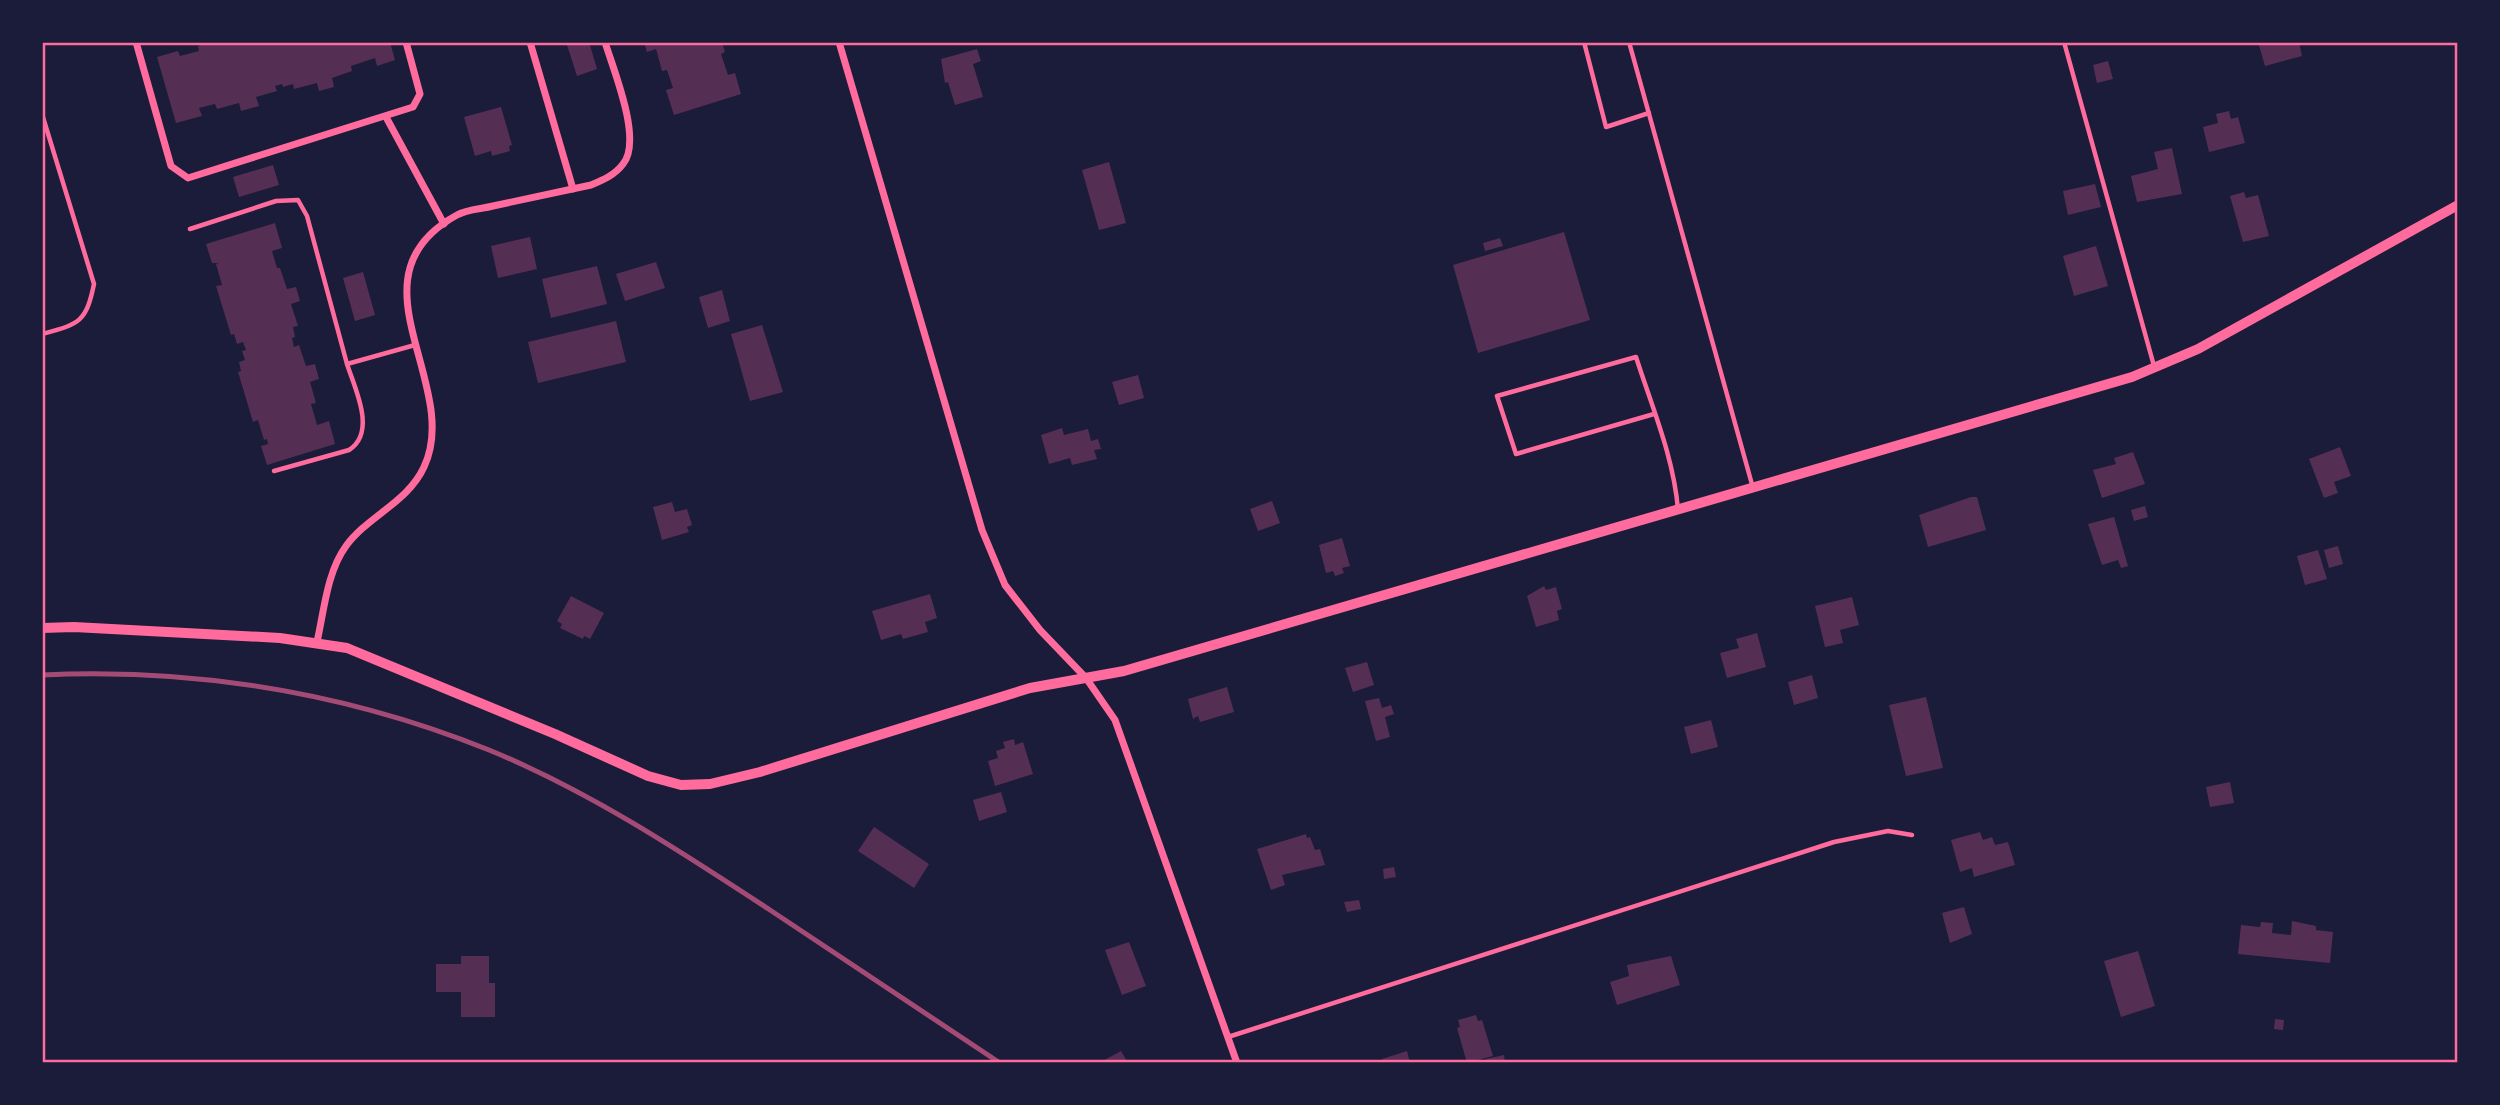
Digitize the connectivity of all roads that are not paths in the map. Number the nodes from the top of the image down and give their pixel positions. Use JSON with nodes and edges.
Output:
{"nodes":[{"id":1,"x":136,"y":42,"type":"edge"},
{"id":2,"x":406,"y":42,"type":"edge"},
{"id":3,"x":530,"y":42,"type":"edge"},
{"id":4,"x":605,"y":42,"type":"edge"},
{"id":5,"x":839,"y":42,"type":"edge"},
{"id":6,"x":1584,"y":42,"type":"edge"},
{"id":7,"x":1629,"y":42,"type":"edge"},
{"id":8,"x":2064,"y":42,"type":"edge"},
{"id":9,"x":1649,"y":113,"type":"junction"},
{"id":10,"x":42,"y":114,"type":"edge"},
{"id":11,"x":386,"y":117,"type":"junction"},
{"id":12,"x":573,"y":189,"type":"junction"},
{"id":13,"x":2458,"y":205,"type":"edge"},
{"id":14,"x":444,"y":224,"type":"junction"},
{"id":15,"x":190,"y":229,"type":"dead end"},
{"id":16,"x":42,"y":334,"type":"edge"},
{"id":17,"x":416,"y":344,"type":"junction"},
{"id":18,"x":348,"y":364,"type":"junction"},
{"id":19,"x":2155,"y":367,"type":"junction"},
{"id":20,"x":1654,"y":414,"type":"junction"},
{"id":21,"x":274,"y":471,"type":"dead end"},
{"id":22,"x":1754,"y":489,"type":"junction"},
{"id":23,"x":1678,"y":511,"type":"junction"},
{"id":24,"x":42,"y":628,"type":"edge"},
{"id":25,"x":317,"y":642,"type":"junction"},
{"id":26,"x":1086,"y":678,"type":"junction"},
{"id":27,"x":1912,"y":835,"type":"dead end"},
{"id":28,"x":1227,"y":1037,"type":"junction"},
{"id":29,"x":1237,"y":1063,"type":"edge"}],
"edges":[{"from":1,"to":11,"type":"street"},
{"from":2,"to":11,"type":"street"},
{"from":3,"to":12,"type":"street"},
{"from":4,"to":12,"type":"street"},
{"from":5,"to":26,"type":"street"},
{"from":6,"to":9,"type":"lane"},
{"from":7,"to":9,"type":"lane"},
{"from":8,"to":19,"type":"lane"},
{"from":9,"to":22,"type":"lane"},
{"from":10,"to":16,"type":"lane"},
{"from":11,"to":14,"type":"street"},
{"from":12,"to":14,"type":"street"},
{"from":13,"to":19,"type":"street"},
{"from":14,"to":17,"type":"street"},
{"from":15,"to":18,"type":"lane"},
{"from":17,"to":18,"type":"lane"},
{"from":17,"to":25,"type":"street"},
{"from":18,"to":21,"type":"lane"},
{"from":19,"to":22,"type":"street"},
{"from":20,"to":20,"type":"lane"},
{"from":20,"to":23,"type":"lane"},
{"from":22,"to":23,"type":"street"},
{"from":23,"to":26,"type":"street"},
{"from":24,"to":25,"type":"street"},
{"from":25,"to":26,"type":"street"},
{"from":26,"to":28,"type":"street"},
{"from":27,"to":28,"type":"lane"},
{"from":28,"to":29,"type":"street"}]}
